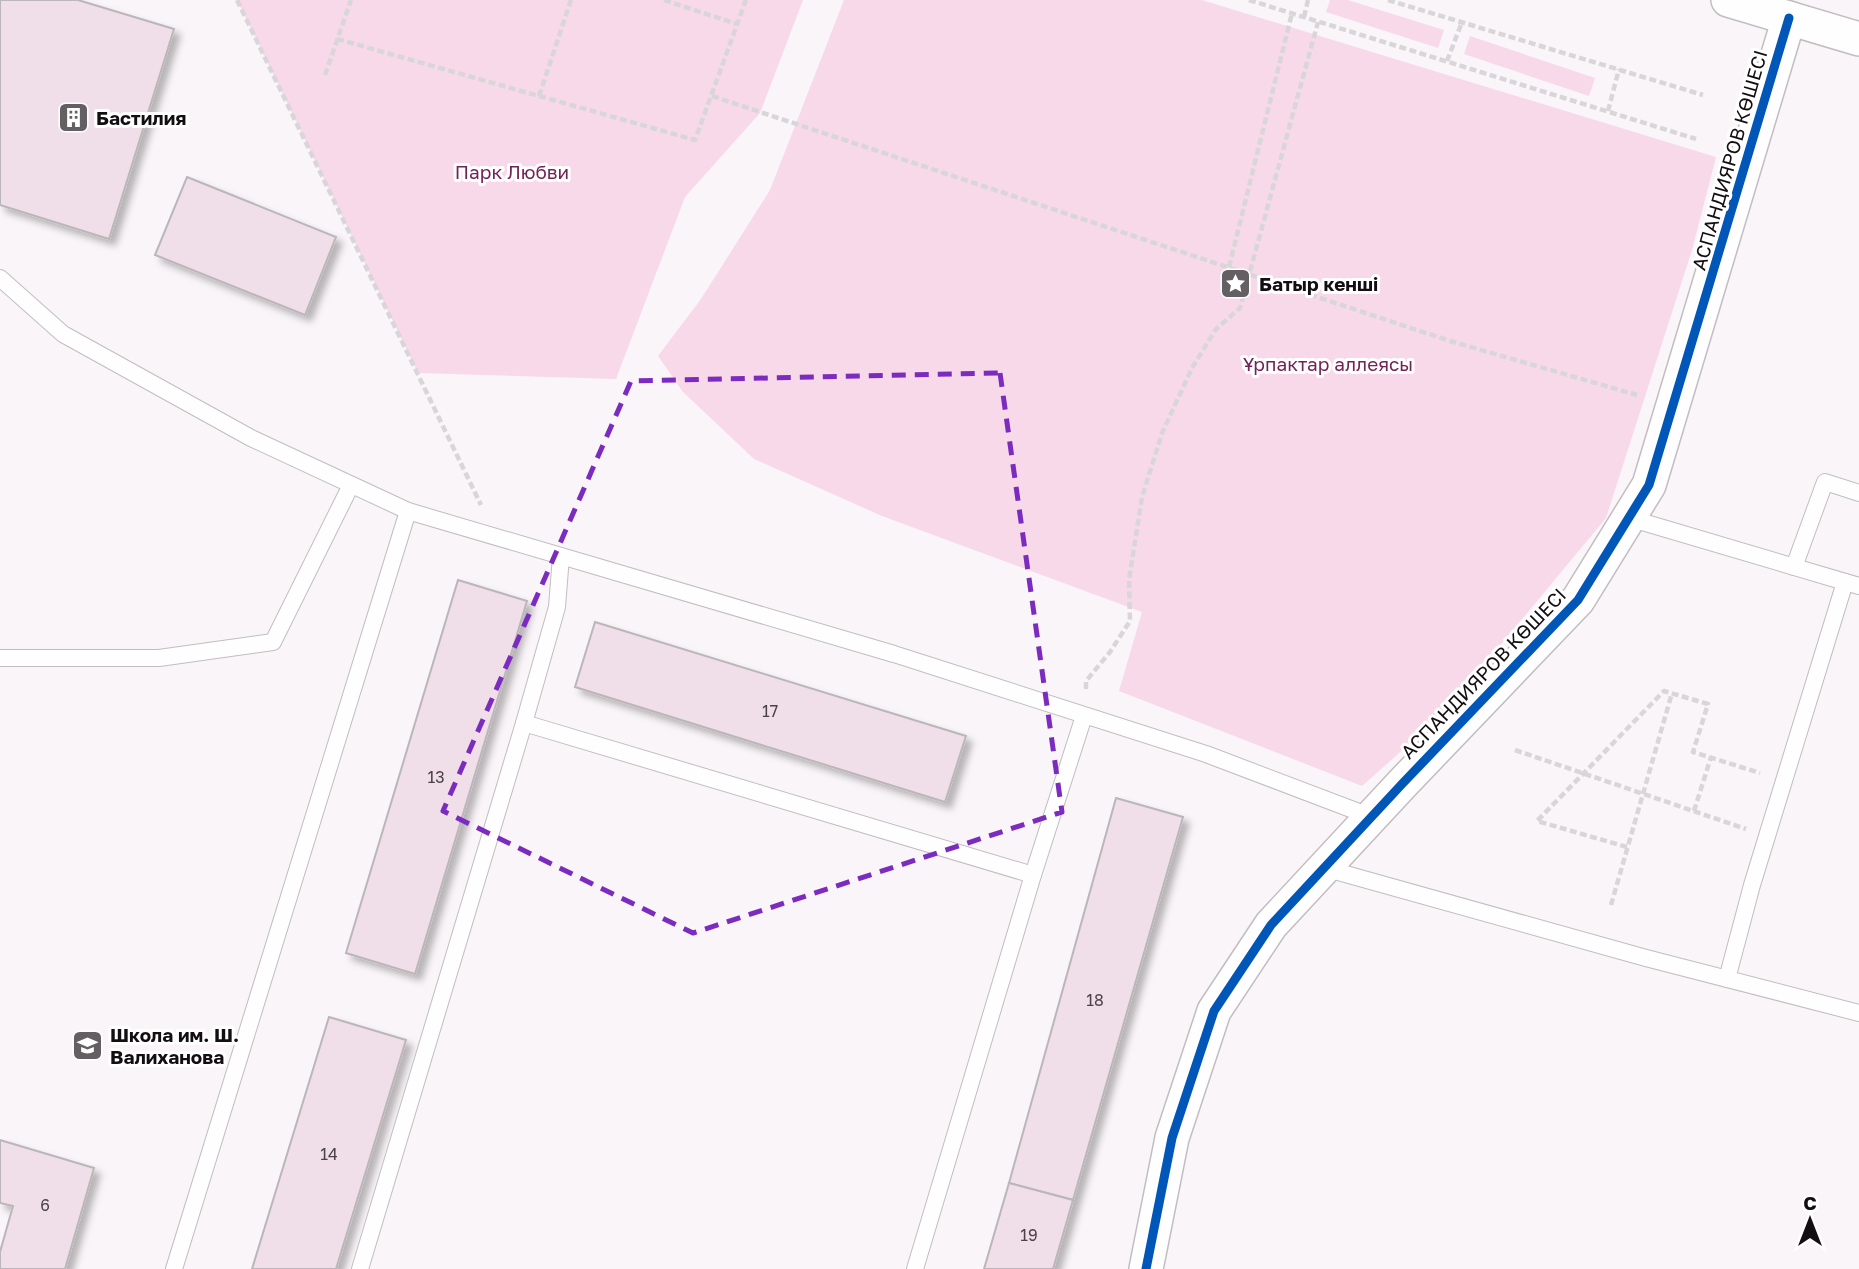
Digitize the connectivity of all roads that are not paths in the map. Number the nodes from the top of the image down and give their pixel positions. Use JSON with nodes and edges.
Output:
{"nodes":[{"id":1,"x":1728,"y":0,"type":"edge"},
{"id":2,"x":1789,"y":18,"type":"junction"},
{"id":3,"x":1859,"y":39,"type":"edge"},
{"id":4,"x":0,"y":278,"type":"edge"},
{"id":5,"x":351,"y":485,"type":"junction"},
{"id":6,"x":1859,"y":493,"type":"edge"},
{"id":7,"x":408,"y":511,"type":"junction"},
{"id":8,"x":1629,"y":518,"type":"junction"},
{"id":9,"x":561,"y":556,"type":"junction"},
{"id":10,"x":1794,"y":567,"type":"junction"},
{"id":11,"x":1852,"y":584,"type":"edge"},
{"id":12,"x":0,"y":658,"type":"edge"},
{"id":13,"x":1084,"y":716,"type":"junction"},
{"id":14,"x":524,"y":723,"type":"junction"},
{"id":15,"x":1371,"y":817,"type":"junction"},
{"id":16,"x":1324,"y":868,"type":"junction"},
{"id":17,"x":1033,"y":875,"type":"junction"},
{"id":18,"x":1727,"y":979,"type":"junction"},
{"id":19,"x":1859,"y":1013,"type":"edge"},
{"id":20,"x":174,"y":1269,"type":"edge"},
{"id":21,"x":360,"y":1269,"type":"edge"},
{"id":22,"x":915,"y":1269,"type":"edge"},
{"id":23,"x":1146,"y":1269,"type":"edge"}],
"edges":[{"from":1,"to":2,"type":"street"},
{"from":2,"to":3,"type":"street"},
{"from":2,"to":8,"type":"street","name":"АСПАНДИЯРОВ КӨШЕСІ"},
{"from":4,"to":5,"type":"lane"},
{"from":5,"to":7,"type":"lane"},
{"from":5,"to":12,"type":"lane"},
{"from":6,"to":10,"type":"lane"},
{"from":7,"to":9,"type":"lane"},
{"from":7,"to":20,"type":"lane"},
{"from":8,"to":10,"type":"lane"},
{"from":8,"to":15,"type":"street","name":"АСПАНДИЯРОВ КӨШЕСІ"},
{"from":9,"to":13,"type":"lane"},
{"from":9,"to":14,"type":"lane"},
{"from":10,"to":11,"type":"lane"},
{"from":11,"to":18,"type":"lane"},
{"from":13,"to":15,"type":"lane"},
{"from":13,"to":17,"type":"lane"},
{"from":14,"to":17,"type":"lane"},
{"from":14,"to":21,"type":"lane"},
{"from":15,"to":16,"type":"street","name":"АСПАНДИЯРОВ КӨШЕСІ"},
{"from":16,"to":18,"type":"lane"},
{"from":16,"to":23,"type":"street","name":"АСПАНДИЯРОВ КӨШЕСІ"},
{"from":17,"to":22,"type":"lane"},
{"from":18,"to":19,"type":"lane"}]}
